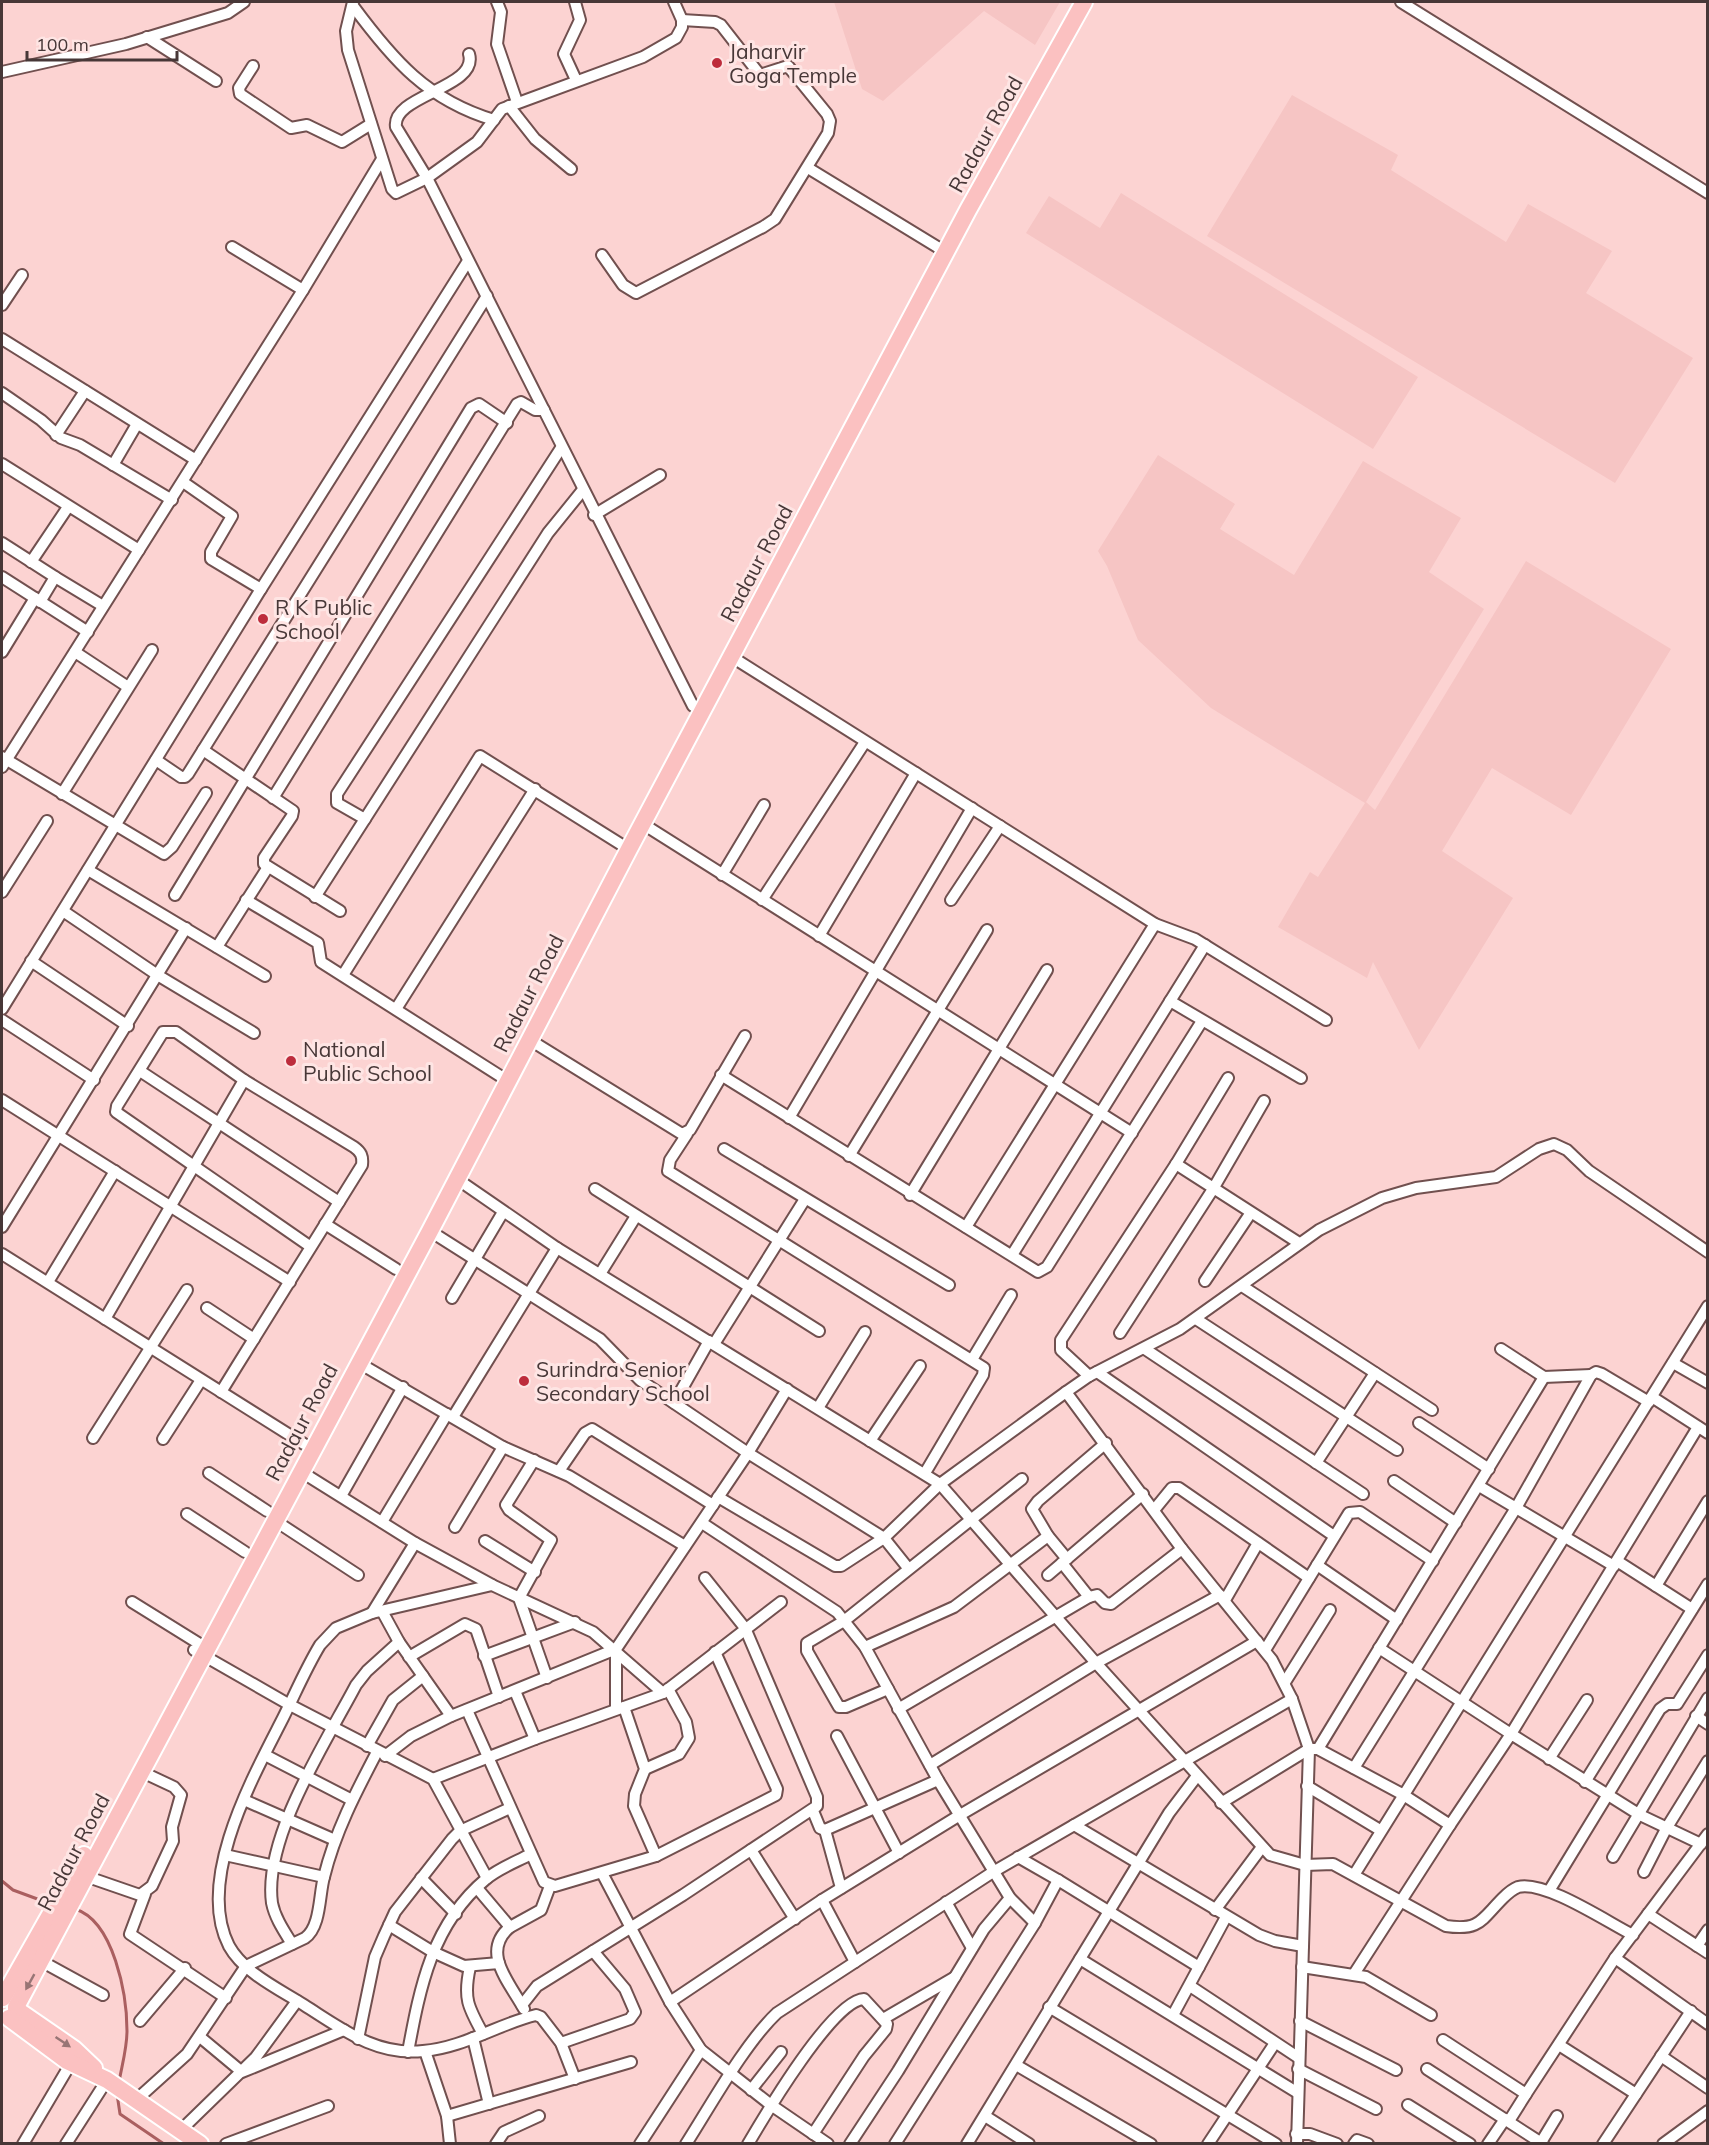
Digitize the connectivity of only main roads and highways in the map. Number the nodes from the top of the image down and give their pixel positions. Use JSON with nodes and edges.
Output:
{"nodes":[{"id":1,"x":1072,"y":2,"type":"edge"},
{"id":2,"x":1084,"y":2,"type":"edge"},
{"id":3,"x":504,"y":1079,"type":"junction"},
{"id":4,"x":271,"y":1515,"type":"junction"},
{"id":5,"x":198,"y":1649,"type":"junction"},
{"id":6,"x":69,"y":1893,"type":"junction"},
{"id":7,"x":57,"y":1916,"type":"junction"},
{"id":8,"x":7,"y":2012,"type":"edge"},
{"id":9,"x":106,"y":2080,"type":"junction"},
{"id":10,"x":200,"y":2144,"type":"edge"}],
"edges":[{"from":1,"to":3,"type":"main road","name":"Radaur Road"},
{"from":2,"to":3,"type":"main road","name":"Radaur Road"},
{"from":3,"to":4,"type":"main road","name":"Radaur Road"},
{"from":3,"to":4,"type":"main road","name":"Radaur Road"},
{"from":4,"to":5,"type":"main road","name":"Radaur Road"},
{"from":4,"to":5,"type":"main road","name":"Radaur Road"},
{"from":5,"to":6,"type":"main road","name":"Radaur Road"},
{"from":5,"to":6,"type":"main road","name":"Radaur Road"},
{"from":6,"to":7,"type":"main road","name":"Radaur Road"},
{"from":7,"to":8,"type":"main road","name":"Radaur Road"},
{"from":7,"to":8,"type":"main road","name":"Radaur Road","one_way":true},
{"from":8,"to":9,"type":"main road"},
{"from":8,"to":9,"type":"main road","one_way":true},
{"from":9,"to":10,"type":"main road"}]}
